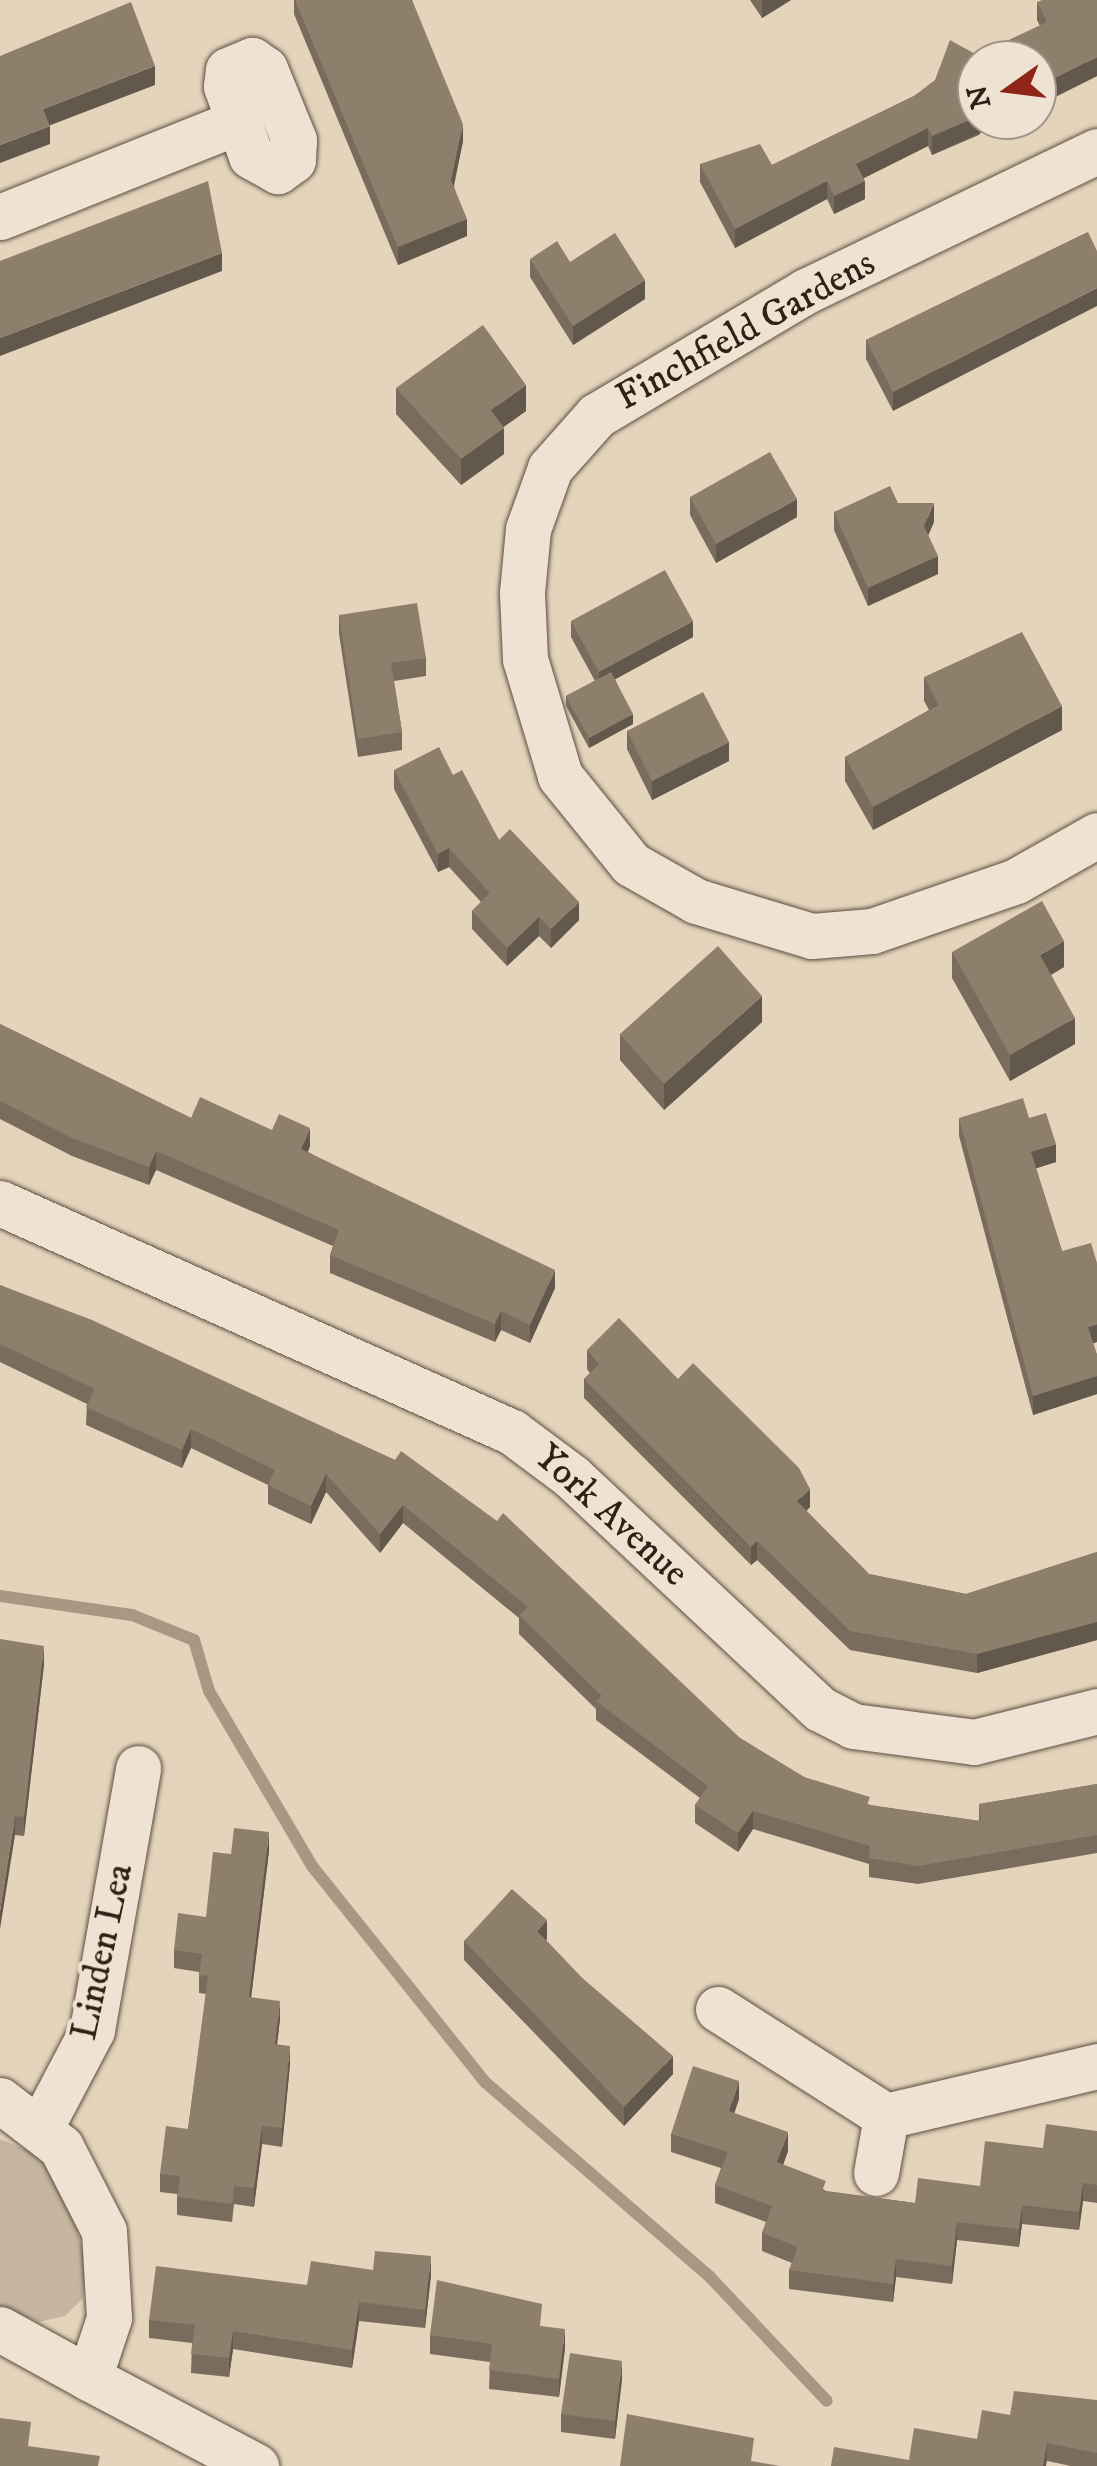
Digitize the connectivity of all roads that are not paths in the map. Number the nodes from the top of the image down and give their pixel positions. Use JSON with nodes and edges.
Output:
{"nodes":[{"id":1,"x":238,"y":122,"type":"dead end"},
{"id":2,"x":1097,"y":151,"type":"edge"},
{"id":3,"x":0,"y":217,"type":"edge"},
{"id":4,"x":1097,"y":834,"type":"edge"},
{"id":5,"x":0,"y":1202,"type":"edge"},
{"id":6,"x":1097,"y":1711,"type":"edge"},
{"id":7,"x":138,"y":1768,"type":"dead end"},
{"id":8,"x":718,"y":2010,"type":"dead end"},
{"id":9,"x":1097,"y":2066,"type":"edge"},
{"id":10,"x":0,"y":2100,"type":"edge"},
{"id":11,"x":886,"y":2116,"type":"junction"},
{"id":12,"x":42,"y":2125,"type":"junction"},
{"id":13,"x":876,"y":2173,"type":"dead end"},
{"id":14,"x":0,"y":2329,"type":"edge"},
{"id":15,"x":89,"y":2378,"type":"junction"},
{"id":16,"x":256,"y":2466,"type":"edge"}],
"edges":[{"from":1,"to":3,"type":"street"},
{"from":2,"to":4,"type":"street","name":"Finchfield Gardens"},
{"from":5,"to":6,"type":"street","name":"York Avenue"},
{"from":7,"to":12,"type":"street","name":"Linden Lea"},
{"from":8,"to":11,"type":"street"},
{"from":9,"to":11,"type":"street"},
{"from":10,"to":12,"type":"street"},
{"from":11,"to":13,"type":"street"},
{"from":12,"to":15,"type":"street"},
{"from":14,"to":15,"type":"street"},
{"from":15,"to":16,"type":"street"}]}
